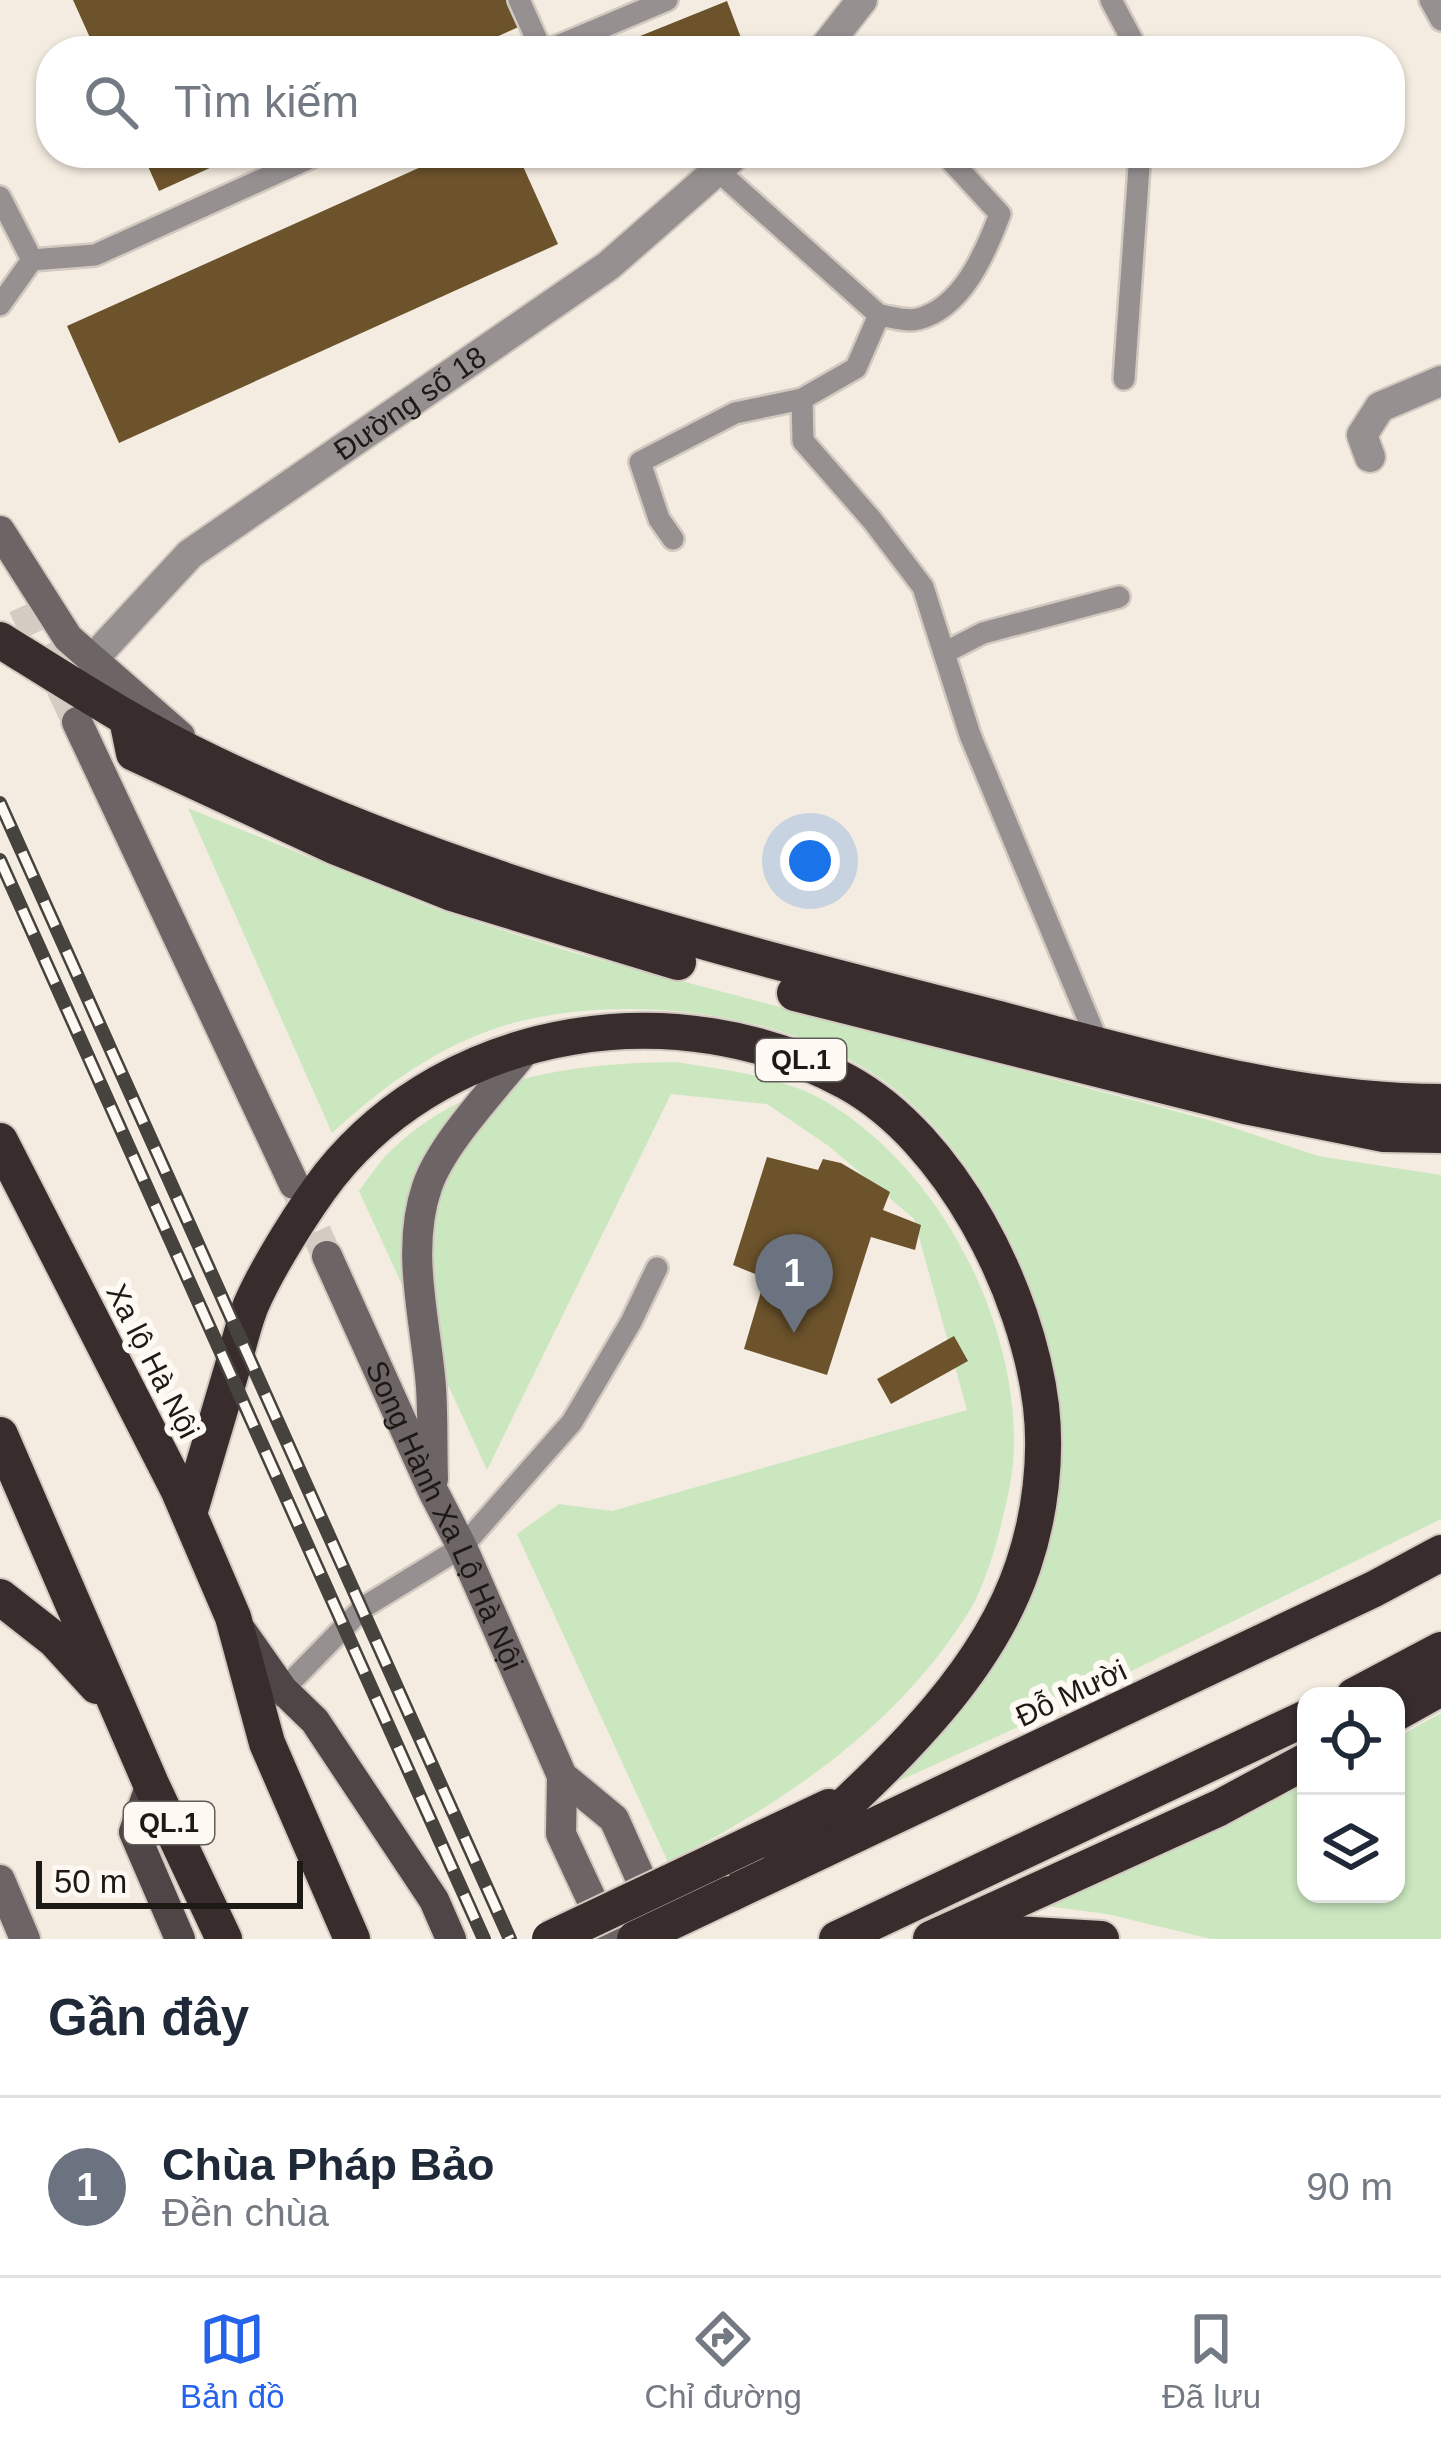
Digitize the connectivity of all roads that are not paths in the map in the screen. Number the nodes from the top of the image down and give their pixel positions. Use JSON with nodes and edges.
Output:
{"nodes":[{"id":1,"x":519,"y":0,"type":"edge"},
{"id":2,"x":667,"y":0,"type":"edge"},
{"id":3,"x":862,"y":0,"type":"edge"},
{"id":4,"x":1111,"y":0,"type":"edge"},
{"id":5,"x":537,"y":36,"type":"edge"},
{"id":6,"x":580,"y":36,"type":"edge"},
{"id":7,"x":834,"y":36,"type":"edge"},
{"id":8,"x":1130,"y":36,"type":"edge"},
{"id":9,"x":288,"y":168,"type":"edge"},
{"id":10,"x":720,"y":168,"type":"edge"},
{"id":11,"x":733,"y":168,"type":"edge"},
{"id":12,"x":958,"y":168,"type":"edge"},
{"id":13,"x":1139,"y":168,"type":"edge"},
{"id":14,"x":0,"y":197,"type":"edge"},
{"id":15,"x":32,"y":260,"type":"junction"},
{"id":16,"x":0,"y":304,"type":"edge"},
{"id":17,"x":879,"y":315,"type":"junction"},
{"id":18,"x":1124,"y":379,"type":"dead end"},
{"id":19,"x":1441,"y":381,"type":"edge"},
{"id":20,"x":802,"y":399,"type":"junction"},
{"id":21,"x":1370,"y":457,"type":"dead end"},
{"id":22,"x":0,"y":531,"type":"edge"},
{"id":23,"x":673,"y":539,"type":"dead end"},
{"id":24,"x":0,"y":557,"type":"edge"},
{"id":25,"x":1119,"y":597,"type":"dead end"},
{"id":26,"x":23,"y":606,"type":"tunnel mouth"},
{"id":27,"x":0,"y":640,"type":"edge"},
{"id":28,"x":944,"y":653,"type":"junction"},
{"id":29,"x":92,"y":660,"type":"junction"},
{"id":30,"x":127,"y":718,"type":"junction"},
{"id":31,"x":77,"y":722,"type":"tunnel mouth"},
{"id":32,"x":211,"y":763,"type":"junction"},
{"id":33,"x":1099,"y":1045,"type":"junction"},
{"id":34,"x":529,"y":1046,"type":"junction"},
{"id":35,"x":1441,"y":1102,"type":"edge"},
{"id":36,"x":1441,"y":1135,"type":"edge"},
{"id":37,"x":0,"y":1141,"type":"edge"},
{"id":38,"x":294,"y":1184,"type":"tunnel mouth"},
{"id":39,"x":327,"y":1256,"type":"tunnel mouth"},
{"id":40,"x":657,"y":1268,"type":"dead end"},
{"id":41,"x":0,"y":1435,"type":"edge"},
{"id":42,"x":433,"y":1491,"type":"junction"},
{"id":43,"x":189,"y":1514,"type":"junction"},
{"id":44,"x":462,"y":1547,"type":"junction"},
{"id":45,"x":1441,"y":1553,"type":"edge"},
{"id":46,"x":0,"y":1597,"type":"edge"},
{"id":47,"x":1441,"y":1650,"type":"edge"},
{"id":48,"x":1371,"y":1687,"type":"edge"},
{"id":49,"x":1441,"y":1688,"type":"edge"},
{"id":50,"x":271,"y":1701,"type":"junction"},
{"id":51,"x":116,"y":1706,"type":"junction"},
{"id":52,"x":1405,"y":1708,"type":"edge"},
{"id":53,"x":1297,"y":1722,"type":"edge"},
{"id":54,"x":1297,"y":1766,"type":"edge"},
{"id":55,"x":562,"y":1776,"type":"junction"},
{"id":56,"x":151,"y":1784,"type":"junction"},
{"id":57,"x":854,"y":1795,"type":"junction"},
{"id":58,"x":775,"y":1873,"type":"junction"},
{"id":59,"x":0,"y":1880,"type":"edge"},
{"id":60,"x":15,"y":1929,"type":"edge"},
{"id":61,"x":181,"y":1939,"type":"edge"},
{"id":62,"x":224,"y":1939,"type":"edge"},
{"id":63,"x":352,"y":1939,"type":"edge"},
{"id":64,"x":451,"y":1939,"type":"edge"},
{"id":65,"x":550,"y":1939,"type":"edge"},
{"id":66,"x":610,"y":1939,"type":"edge"},
{"id":67,"x":635,"y":1939,"type":"edge"},
{"id":68,"x":668,"y":1939,"type":"edge"},
{"id":69,"x":837,"y":1939,"type":"edge"},
{"id":70,"x":931,"y":1939,"type":"edge"},
{"id":71,"x":959,"y":1939,"type":"edge"},
{"id":72,"x":1101,"y":1939,"type":"edge"}],
"edges":[{"from":1,"to":5,"type":"lane"},
{"from":2,"to":6,"type":"lane"},
{"from":3,"to":7,"type":"street"},
{"from":4,"to":8,"type":"lane"},
{"from":9,"to":15,"type":"lane"},
{"from":10,"to":29,"type":"street","name":"Đường số 18"},
{"from":11,"to":17,"type":"lane"},
{"from":12,"to":17,"type":"lane"},
{"from":13,"to":18,"type":"lane"},
{"from":14,"to":15,"type":"lane"},
{"from":15,"to":16,"type":"lane"},
{"from":17,"to":20,"type":"lane"},
{"from":19,"to":21,"type":"street"},
{"from":20,"to":23,"type":"lane"},
{"from":20,"to":28,"type":"lane"},
{"from":22,"to":29,"type":"main road"},
{"from":24,"to":26,"type":"main road"},
{"from":25,"to":28,"type":"lane"},
{"from":27,"to":30,"type":"highway"},
{"from":28,"to":33,"type":"lane"},
{"from":29,"to":32,"type":"main road"},
{"from":30,"to":32,"type":"highway"},
{"from":30,"to":36,"type":"highway"},
{"from":31,"to":38,"type":"main road"},
{"from":32,"to":33,"type":"highway"},
{"from":33,"to":35,"type":"highway"},
{"from":34,"to":42,"type":"main road"},
{"from":34,"to":43,"type":"highway","number":"QL.1"},
{"from":34,"to":57,"type":"highway","number":"QL.1"},
{"from":37,"to":43,"type":"highway","name":"Xa lộ Hà Nội"},
{"from":39,"to":42,"type":"main road","name":"Song Hành Xa Lộ Hà Nội"},
{"from":40,"to":44,"type":"lane"},
{"from":41,"to":51,"type":"highway"},
{"from":42,"to":44,"type":"main road","name":"Song Hành Xa Lộ Hà Nội"},
{"from":43,"to":50,"type":"highway","name":"Xa lộ Hà Nội"},
{"from":44,"to":50,"type":"lane"},
{"from":44,"to":55,"type":"main road","name":"Song Hành Xa Lộ Hà Nội"},
{"from":45,"to":58,"type":"highway","name":"Đỗ Mười","number":"QL.1"},
{"from":46,"to":51,"type":"highway","number":"QL.1"},
{"from":47,"to":48,"type":"highway"},
{"from":49,"to":52,"type":"highway"},
{"from":50,"to":63,"type":"highway","name":"Xa lộ Hà Nội"},
{"from":50,"to":64,"type":"main road","name":"Xa lộ Hà Nội"},
{"from":51,"to":56,"type":"highway","number":"QL.1"},
{"from":53,"to":69,"type":"highway"},
{"from":54,"to":70,"type":"highway"},
{"from":55,"to":66,"type":"main road","name":"Song Hành Xa Lộ Hà Nội"},
{"from":55,"to":68,"type":"main road","name":"Song Hành Xa Lộ Hà Nội"},
{"from":56,"to":61,"type":"main road","number":"QL.1"},
{"from":56,"to":62,"type":"highway","number":"QL.1"},
{"from":57,"to":58,"type":"highway","number":"QL.1"},
{"from":57,"to":65,"type":"highway","number":"QL.1","bridge":true},
{"from":58,"to":67,"type":"highway","name":"Đỗ Mười","number":"QL.1","bridge":true},
{"from":59,"to":60,"type":"main road"},
{"from":71,"to":72,"type":"highway"}]}
